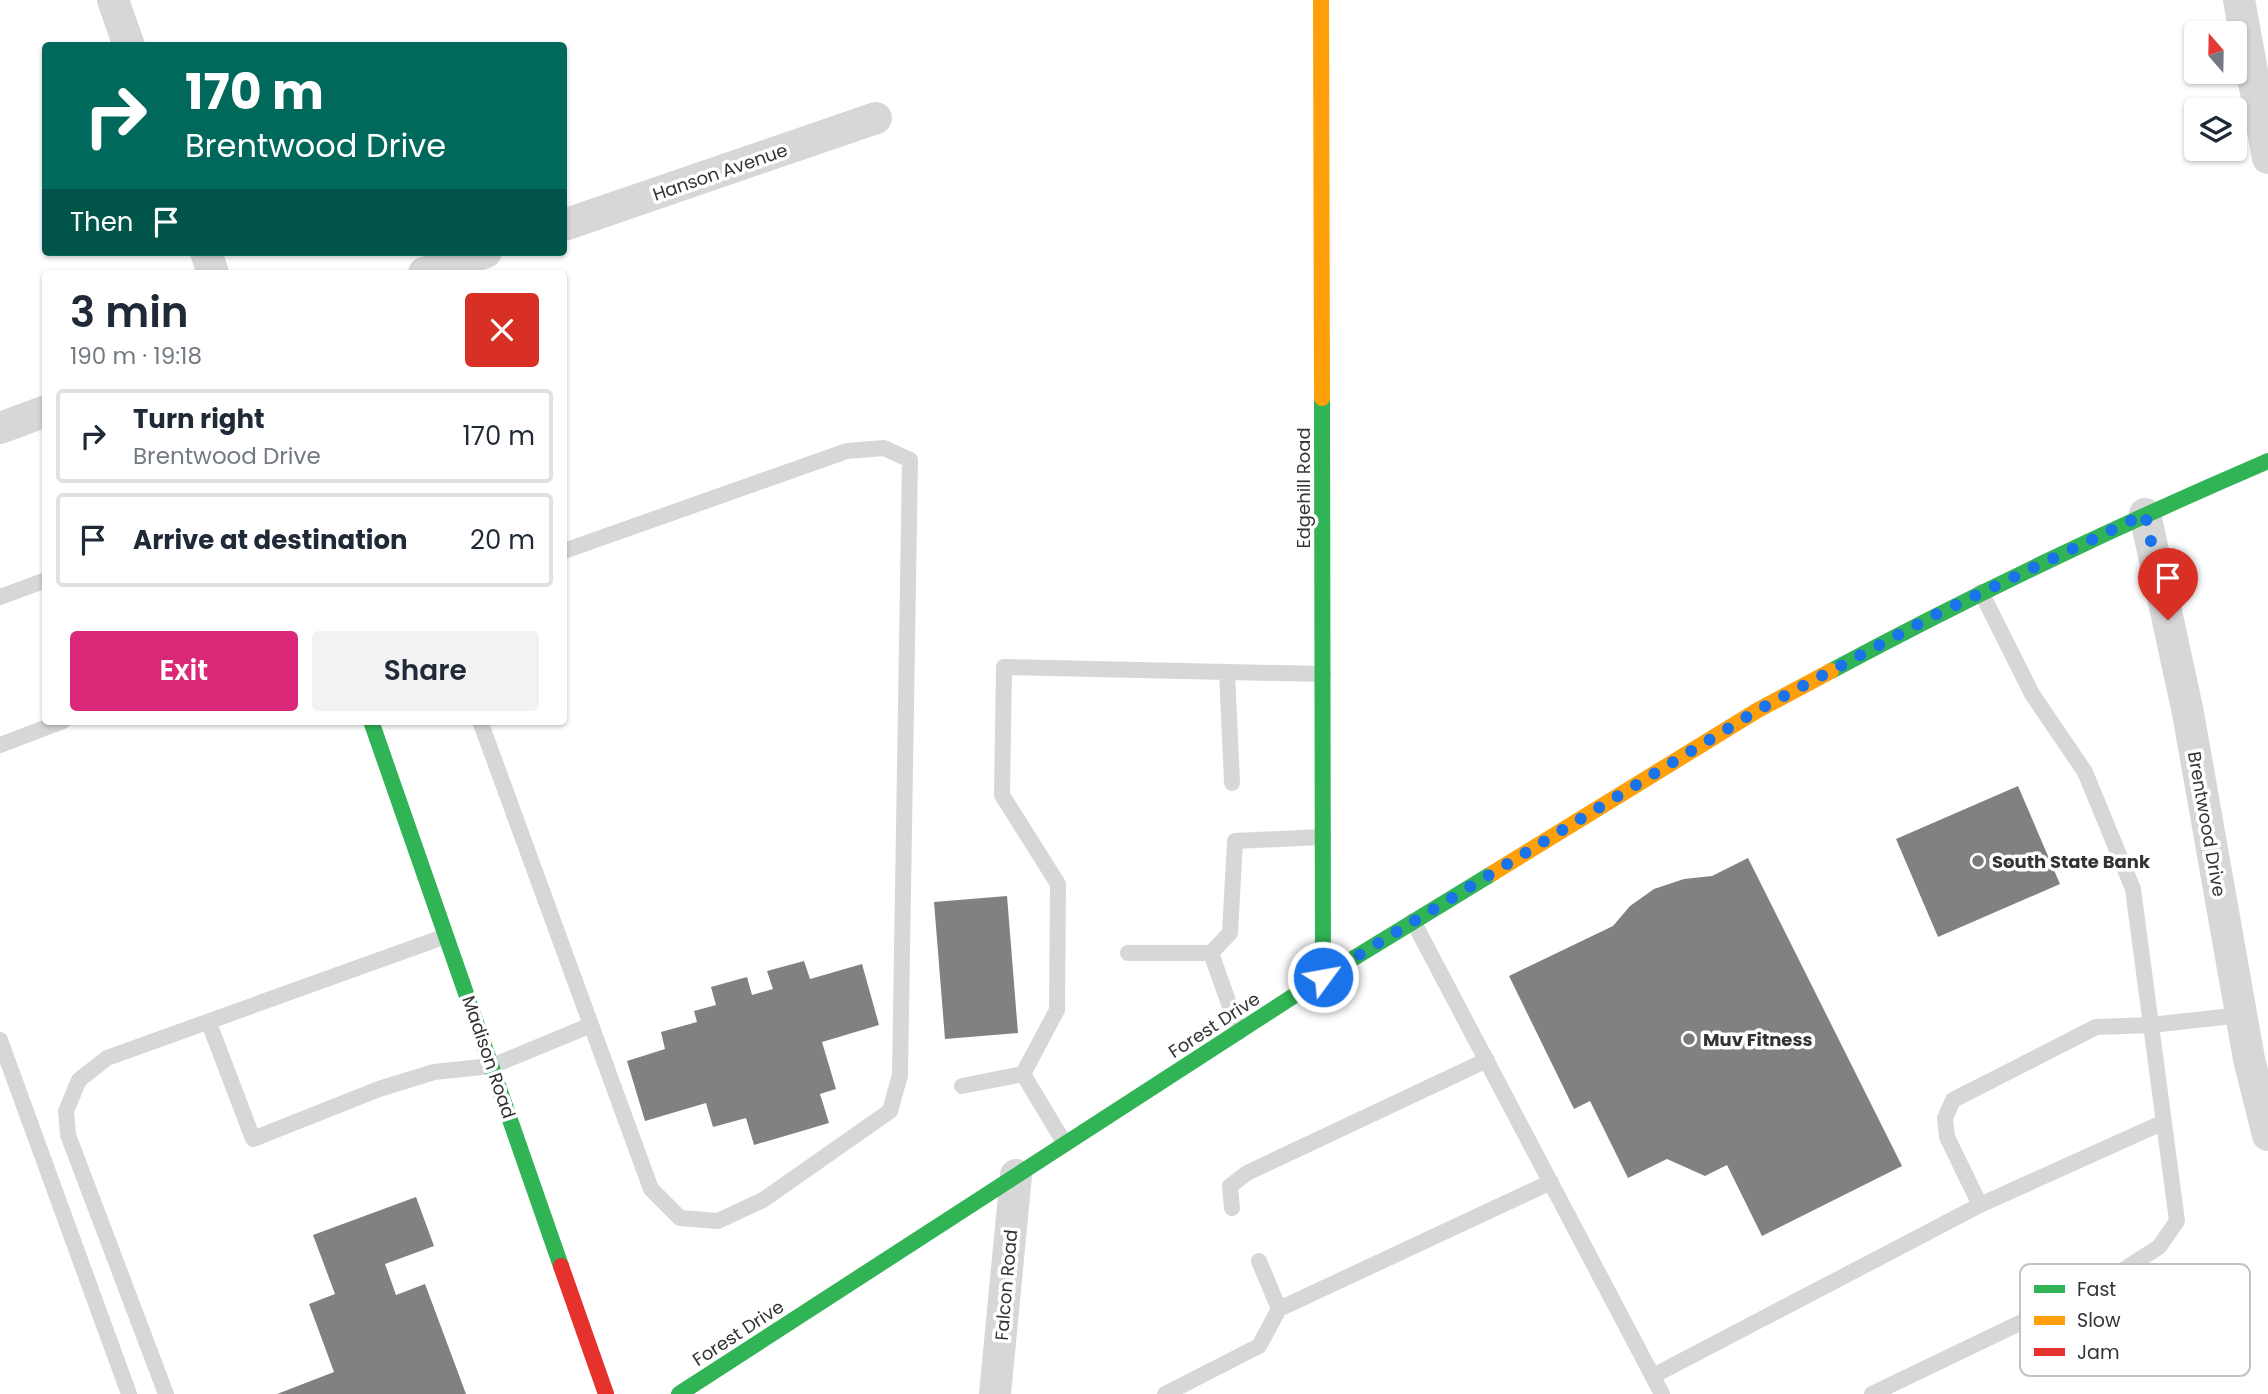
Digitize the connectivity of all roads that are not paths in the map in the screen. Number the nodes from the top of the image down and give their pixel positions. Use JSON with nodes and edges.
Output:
{"nodes":[{"id":1,"x":113,"y":0,"type":"edge"},
{"id":2,"x":1321,"y":0,"type":"edge"},
{"id":3,"x":2239,"y":0,"type":"edge"},
{"id":4,"x":128,"y":42,"type":"edge"},
{"id":5,"x":876,"y":118,"type":"dead end"},
{"id":6,"x":2268,"y":158,"type":"edge"},
{"id":7,"x":567,"y":224,"type":"edge"},
{"id":8,"x":474,"y":256,"type":"edge"},
{"id":9,"x":433,"y":270,"type":"edge"},
{"id":10,"x":42,"y":412,"type":"edge"},
{"id":11,"x":0,"y":428,"type":"edge"},
{"id":12,"x":2268,"y":461,"type":"edge"},
{"id":13,"x":2145,"y":514,"type":"junction"},
{"id":14,"x":567,"y":550,"type":"edge"},
{"id":15,"x":42,"y":581,"type":"edge"},
{"id":16,"x":1981,"y":592,"type":"junction"},
{"id":17,"x":0,"y":597,"type":"edge"},
{"id":18,"x":1227,"y":672,"type":"junction"},
{"id":19,"x":1322,"y":674,"type":"junction"},
{"id":20,"x":52,"y":725,"type":"edge"},
{"id":21,"x":372,"y":725,"type":"edge"},
{"id":22,"x":481,"y":725,"type":"edge"},
{"id":23,"x":0,"y":745,"type":"edge"},
{"id":24,"x":1232,"y":783,"type":"dead end"},
{"id":25,"x":1322,"y":836,"type":"junction"},
{"id":26,"x":1413,"y":921,"type":"junction"},
{"id":27,"x":446,"y":936,"type":"junction"},
{"id":28,"x":1128,"y":953,"type":"dead end"},
{"id":29,"x":1212,"y":953,"type":"junction"},
{"id":30,"x":1323,"y":977,"type":"junction"},
{"id":31,"x":2241,"y":1015,"type":"junction"},
{"id":32,"x":209,"y":1023,"type":"junction"},
{"id":33,"x":591,"y":1024,"type":"junction"},
{"id":34,"x":2151,"y":1025,"type":"junction"},
{"id":35,"x":1239,"y":1032,"type":"junction"},
{"id":36,"x":0,"y":1040,"type":"edge"},
{"id":37,"x":1487,"y":1060,"type":"junction"},
{"id":38,"x":492,"y":1066,"type":"junction"},
{"id":39,"x":1023,"y":1074,"type":"junction"},
{"id":40,"x":962,"y":1086,"type":"dead end"},
{"id":41,"x":2164,"y":1122,"type":"junction"},
{"id":42,"x":2268,"y":1135,"type":"edge"},
{"id":43,"x":1065,"y":1144,"type":"junction"},
{"id":44,"x":1016,"y":1175,"type":"junction"},
{"id":45,"x":1551,"y":1182,"type":"junction"},
{"id":46,"x":1980,"y":1205,"type":"junction"},
{"id":47,"x":1232,"y":1208,"type":"dead end"},
{"id":48,"x":1259,"y":1261,"type":"dead end"},
{"id":49,"x":2132,"y":1264,"type":"edge"},
{"id":50,"x":1279,"y":1309,"type":"junction"},
{"id":51,"x":2020,"y":1323,"type":"edge"},
{"id":52,"x":1653,"y":1376,"type":"junction"},
{"id":53,"x":129,"y":1394,"type":"edge"},
{"id":54,"x":166,"y":1394,"type":"edge"},
{"id":55,"x":606,"y":1394,"type":"edge"},
{"id":56,"x":679,"y":1394,"type":"edge"},
{"id":57,"x":995,"y":1394,"type":"edge"},
{"id":58,"x":1165,"y":1394,"type":"edge"},
{"id":59,"x":1662,"y":1394,"type":"edge"},
{"id":60,"x":1872,"y":1394,"type":"edge"}],
"edges":[{"from":1,"to":4,"type":"street"},
{"from":2,"to":19,"type":"main road","name":"Edgehill Road"},
{"from":3,"to":6,"type":"street"},
{"from":5,"to":7,"type":"street","name":"Hanson Avenue"},
{"from":8,"to":9,"type":"street"},
{"from":10,"to":11,"type":"street"},
{"from":12,"to":13,"type":"main road","name":"Forest Drive"},
{"from":13,"to":16,"type":"main road","name":"Forest Drive"},
{"from":13,"to":31,"type":"street","name":"Brentwood Drive"},
{"from":14,"to":33,"type":"lane"},
{"from":15,"to":17,"type":"lane"},
{"from":16,"to":26,"type":"main road","name":"Forest Drive"},
{"from":16,"to":34,"type":"lane"},
{"from":18,"to":19,"type":"lane"},
{"from":18,"to":24,"type":"lane"},
{"from":18,"to":39,"type":"lane"},
{"from":19,"to":25,"type":"main road","name":"Edgehill Road"},
{"from":20,"to":23,"type":"lane"},
{"from":21,"to":27,"type":"main road","name":"Madison Road"},
{"from":22,"to":33,"type":"lane"},
{"from":25,"to":29,"type":"lane"},
{"from":25,"to":30,"type":"main road","name":"Edgehill Road"},
{"from":26,"to":30,"type":"main road","name":"Forest Drive"},
{"from":26,"to":37,"type":"lane"},
{"from":27,"to":32,"type":"lane"},
{"from":27,"to":38,"type":"main road","name":"Madison Road"},
{"from":28,"to":29,"type":"lane"},
{"from":29,"to":35,"type":"lane"},
{"from":30,"to":35,"type":"main road","name":"Forest Drive"},
{"from":31,"to":34,"type":"lane"},
{"from":31,"to":42,"type":"street","name":"Brentwood Drive"},
{"from":32,"to":38,"type":"lane"},
{"from":32,"to":54,"type":"lane"},
{"from":33,"to":38,"type":"lane"},
{"from":34,"to":41,"type":"lane"},
{"from":34,"to":46,"type":"lane"},
{"from":35,"to":43,"type":"main road","name":"Forest Drive"},
{"from":36,"to":53,"type":"lane"},
{"from":37,"to":45,"type":"lane"},
{"from":37,"to":47,"type":"lane"},
{"from":38,"to":55,"type":"main road","name":"Madison Road"},
{"from":39,"to":40,"type":"lane"},
{"from":39,"to":43,"type":"lane"},
{"from":41,"to":46,"type":"lane"},
{"from":41,"to":49,"type":"lane"},
{"from":43,"to":44,"type":"main road","name":"Forest Drive"},
{"from":44,"to":56,"type":"main road","name":"Forest Drive"},
{"from":44,"to":57,"type":"street","name":"Falcon Road"},
{"from":45,"to":50,"type":"lane"},
{"from":45,"to":52,"type":"lane"},
{"from":46,"to":52,"type":"lane"},
{"from":48,"to":50,"type":"lane"},
{"from":50,"to":58,"type":"lane"},
{"from":51,"to":60,"type":"lane"},
{"from":52,"to":59,"type":"lane"}]}
